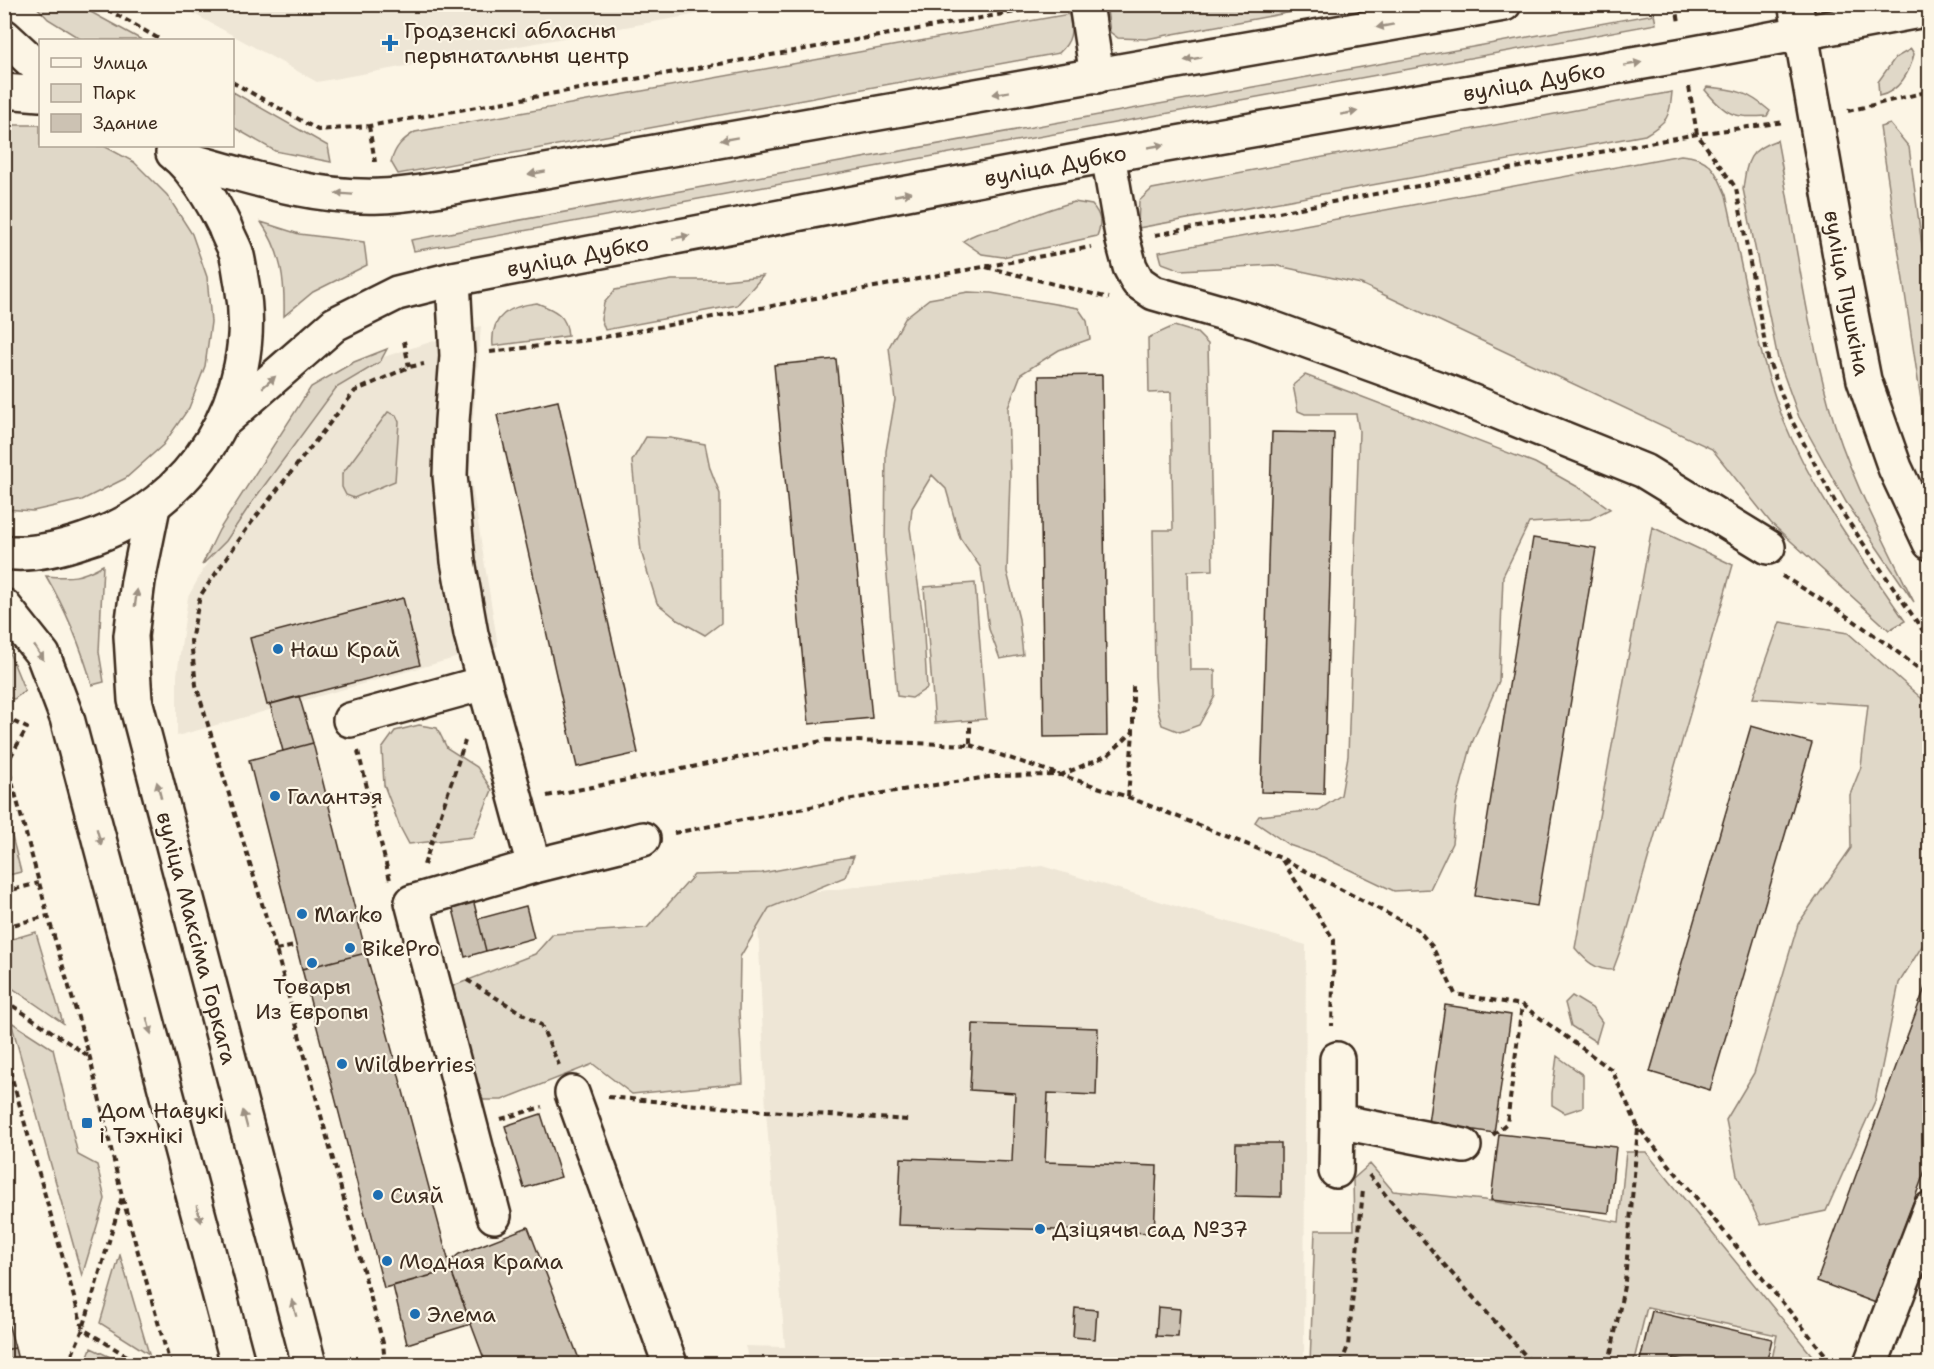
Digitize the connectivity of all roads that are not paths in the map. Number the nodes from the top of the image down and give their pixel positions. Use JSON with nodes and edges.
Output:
{"nodes":[{"id":1,"x":1086,"y":4,"type":"edge"},
{"id":2,"x":1504,"y":4,"type":"edge"},
{"id":3,"x":1929,"y":9,"type":"edge"},
{"id":4,"x":1798,"y":19,"type":"edge"},
{"id":5,"x":4,"y":36,"type":"edge"},
{"id":6,"x":39,"y":68,"type":"edge"},
{"id":7,"x":1097,"y":76,"type":"junction"},
{"id":8,"x":4,"y":91,"type":"edge"},
{"id":9,"x":39,"y":94,"type":"edge"},
{"id":10,"x":171,"y":151,"type":"edge"},
{"id":11,"x":1108,"y":155,"type":"junction"},
{"id":12,"x":453,"y":279,"type":"junction"},
{"id":13,"x":225,"y":420,"type":"junction"},
{"id":14,"x":1921,"y":506,"type":"edge"},
{"id":15,"x":153,"y":507,"type":"junction"},
{"id":16,"x":1929,"y":543,"type":"edge"},
{"id":17,"x":4,"y":552,"type":"edge"},
{"id":18,"x":1770,"y":559,"type":"road end"},
{"id":19,"x":4,"y":606,"type":"edge"},
{"id":20,"x":484,"y":683,"type":"junction"},
{"id":21,"x":350,"y":720,"type":"dead end"},
{"id":22,"x":643,"y":839,"type":"road end"},
{"id":23,"x":534,"y":866,"type":"junction"},
{"id":24,"x":1337,"y":1059,"type":"road end"},
{"id":25,"x":573,"y":1095,"type":"road end"},
{"id":26,"x":1337,"y":1121,"type":"junction"},
{"id":27,"x":1464,"y":1146,"type":"road end"},
{"id":28,"x":1336,"y":1171,"type":"dead end"},
{"id":29,"x":1929,"y":1209,"type":"edge"},
{"id":30,"x":494,"y":1216,"type":"dead end"},
{"id":31,"x":1871,"y":1363,"type":"edge"},
{"id":32,"x":238,"y":1365,"type":"edge"},
{"id":33,"x":309,"y":1365,"type":"edge"},
{"id":34,"x":670,"y":1365,"type":"edge"}],
"edges":[{"from":1,"to":7,"type":"main road"},
{"from":2,"to":7,"type":"main road","one_way":true},
{"from":3,"to":4,"type":"main road","name":"вуліца Дубко"},
{"from":11,"to":4,"type":"main road","name":"вуліца Дубко","one_way":true},
{"from":4,"to":14,"type":"main road","name":"вуліца Пушкіна"},
{"from":5,"to":6,"type":"main road"},
{"from":7,"to":10,"type":"main road","one_way":true},
{"from":8,"to":9,"type":"main road"},
{"from":10,"to":13,"type":"main road"},
{"from":12,"to":11,"type":"main road","name":"вуліца Дубко","one_way":true},
{"from":11,"to":18,"type":"main road"},
{"from":13,"to":12,"type":"main road","name":"вуліца Дубко","one_way":true},
{"from":12,"to":20,"type":"main road"},
{"from":13,"to":15,"type":"main road"},
{"from":14,"to":16,"type":"main road","name":"вуліца Пушкіна"},
{"from":15,"to":17,"type":"main road"},
{"from":33,"to":15,"type":"main road","name":"вуліца Максіма Горкага","one_way":true},
{"from":19,"to":32,"type":"main road","one_way":true},
{"from":20,"to":21,"type":"main road"},
{"from":20,"to":23,"type":"main road"},
{"from":22,"to":23,"type":"main road"},
{"from":23,"to":30,"type":"main road"},
{"from":24,"to":26,"type":"main road"},
{"from":25,"to":34,"type":"main road"},
{"from":26,"to":27,"type":"main road"},
{"from":26,"to":28,"type":"main road"},
{"from":29,"to":31,"type":"main road"}]}
